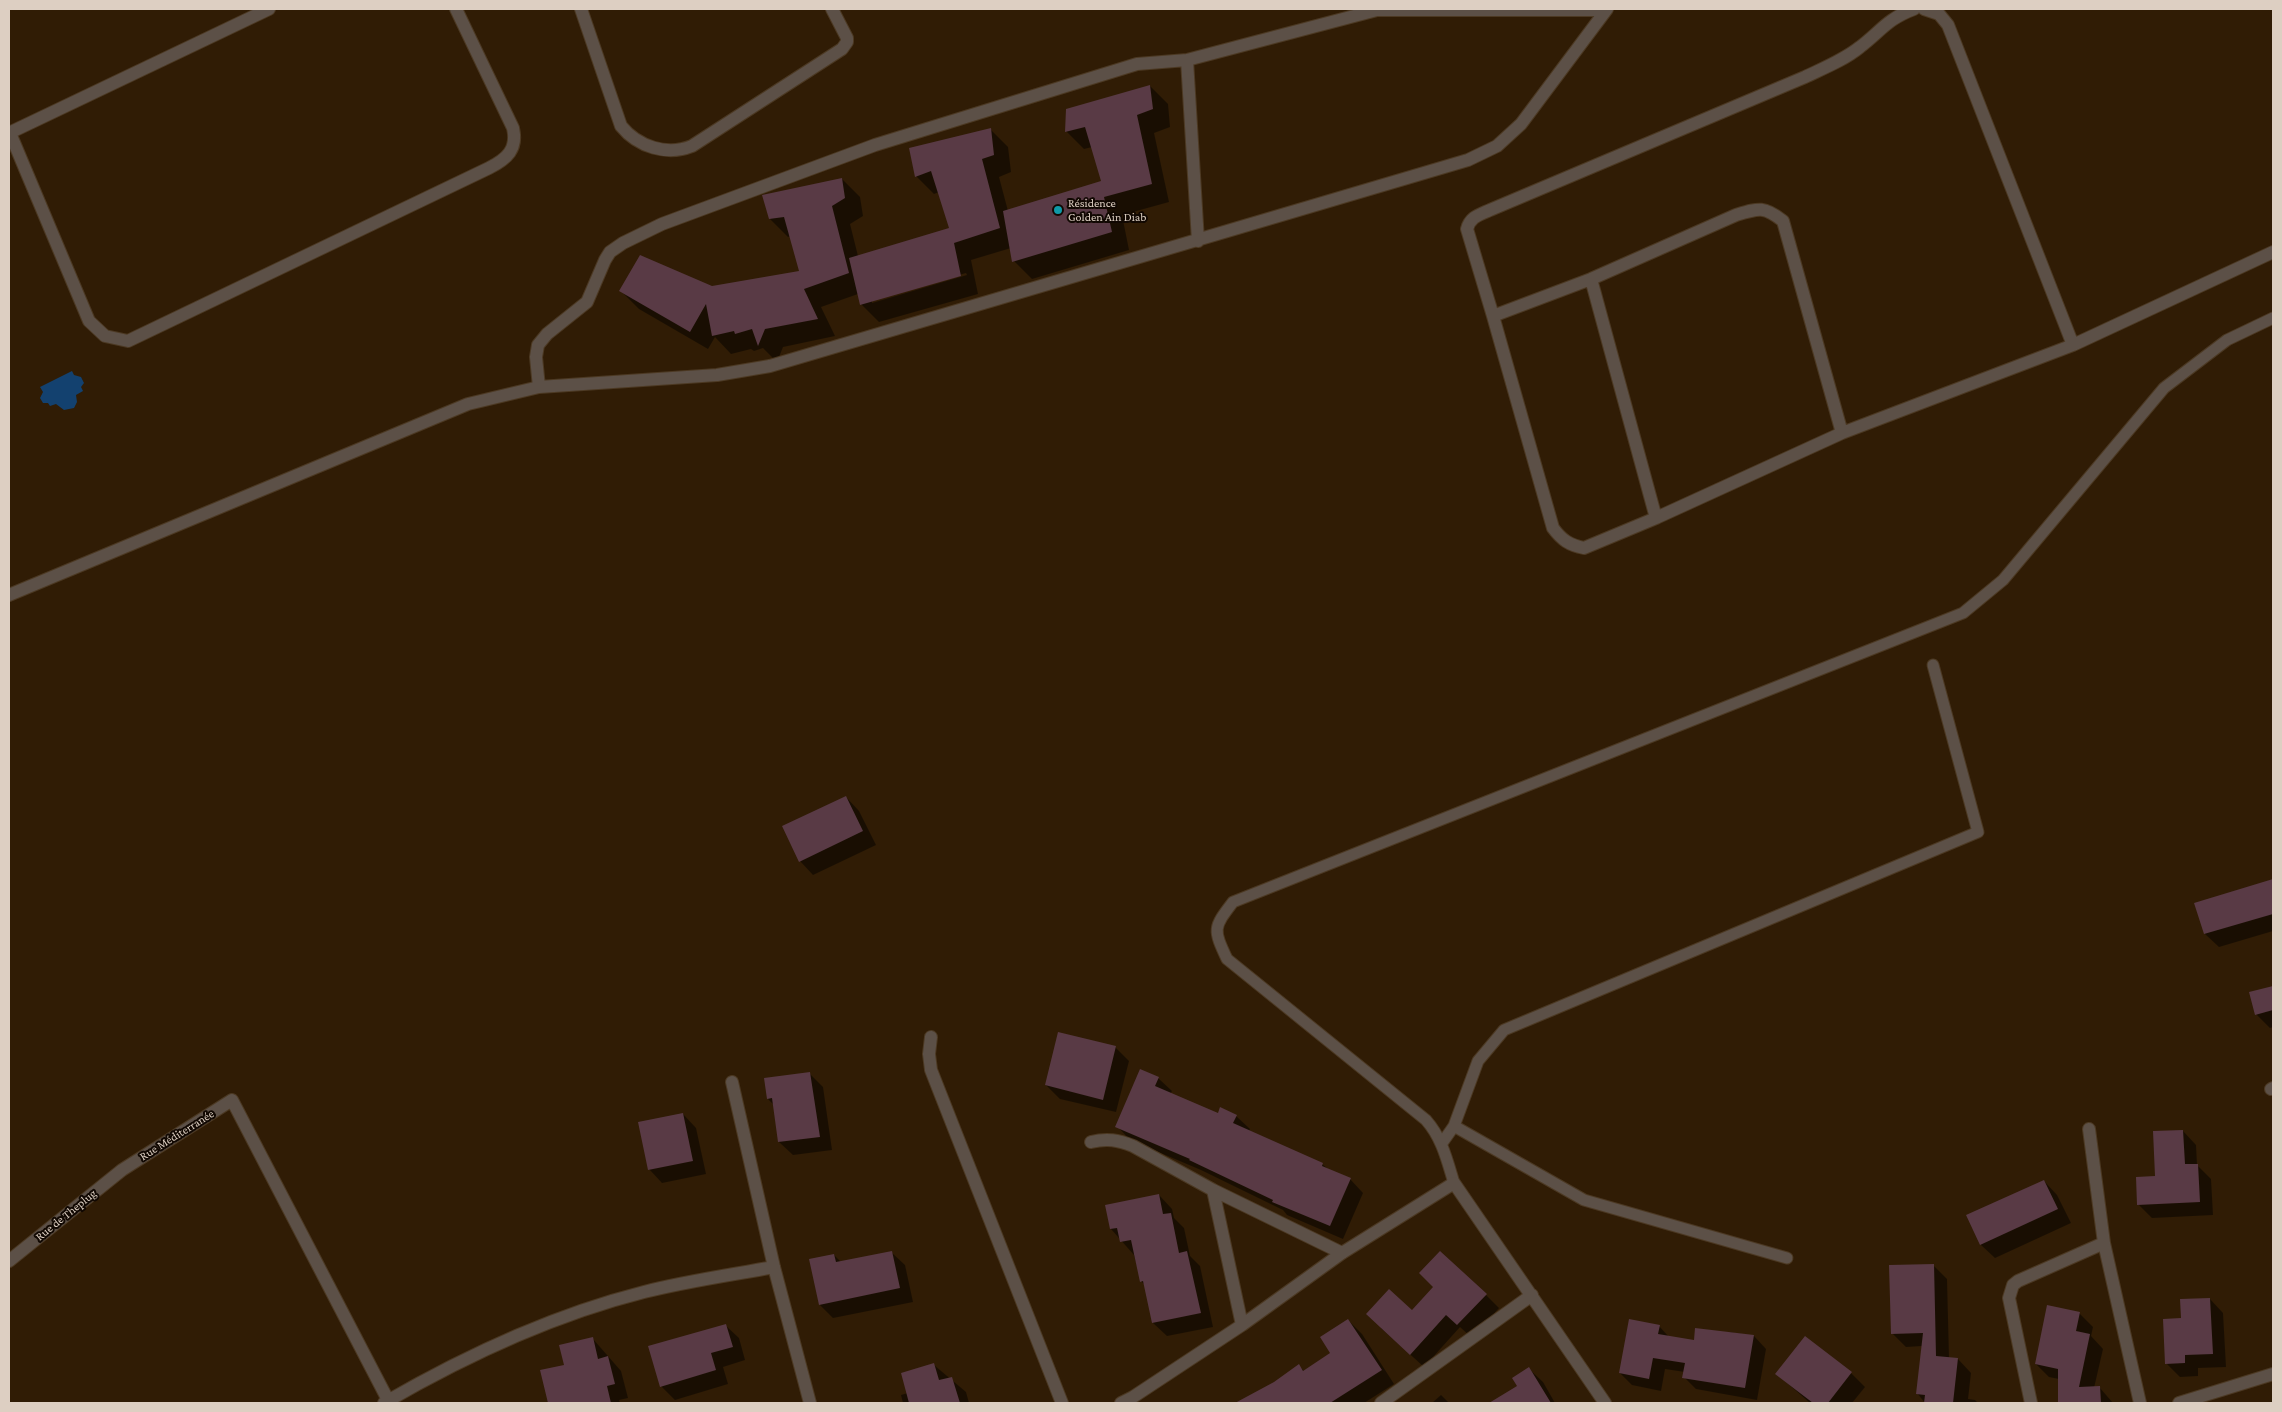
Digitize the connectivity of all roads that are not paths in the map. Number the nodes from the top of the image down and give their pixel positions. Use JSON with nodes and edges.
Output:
{"nodes":[{"id":1,"x":269,"y":9,"type":"edge"},
{"id":2,"x":456,"y":9,"type":"edge"},
{"id":3,"x":581,"y":9,"type":"edge"},
{"id":4,"x":832,"y":9,"type":"edge"},
{"id":5,"x":1606,"y":9,"type":"edge"},
{"id":6,"x":1914,"y":9,"type":"edge"},
{"id":7,"x":1924,"y":9,"type":"edge"},
{"id":8,"x":1187,"y":60,"type":"junction"},
{"id":9,"x":9,"y":133,"type":"edge"},
{"id":10,"x":1198,"y":241,"type":"junction"},
{"id":11,"x":2273,"y":252,"type":"edge"},
{"id":12,"x":1591,"y":279,"type":"junction"},
{"id":13,"x":1494,"y":316,"type":"junction"},
{"id":14,"x":2273,"y":318,"type":"edge"},
{"id":15,"x":2072,"y":345,"type":"junction"},
{"id":16,"x":539,"y":387,"type":"junction"},
{"id":17,"x":1842,"y":433,"type":"junction"},
{"id":18,"x":1656,"y":518,"type":"junction"},
{"id":19,"x":9,"y":595,"type":"edge"},
{"id":20,"x":1933,"y":665,"type":"dead end"},
{"id":21,"x":931,"y":1037,"type":"dead end"},
{"id":22,"x":732,"y":1082,"type":"dead end"},
{"id":23,"x":1454,"y":1126,"type":"junction"},
{"id":24,"x":2089,"y":1129,"type":"dead end"},
{"id":25,"x":1091,"y":1142,"type":"dead end"},
{"id":26,"x":1442,"y":1143,"type":"junction"},
{"id":27,"x":122,"y":1170,"type":"joint"},
{"id":28,"x":1454,"y":1183,"type":"junction"},
{"id":29,"x":1213,"y":1190,"type":"junction"},
{"id":30,"x":2104,"y":1243,"type":"junction"},
{"id":31,"x":1342,"y":1252,"type":"junction"},
{"id":32,"x":1787,"y":1258,"type":"dead end"},
{"id":33,"x":9,"y":1261,"type":"edge"},
{"id":34,"x":774,"y":1267,"type":"junction"},
{"id":35,"x":1532,"y":1295,"type":"junction"},
{"id":36,"x":1242,"y":1325,"type":"junction"},
{"id":37,"x":2273,"y":1374,"type":"edge"},
{"id":38,"x":1134,"y":1400,"type":"edge"},
{"id":39,"x":386,"y":1402,"type":"edge"},
{"id":40,"x":810,"y":1403,"type":"edge"},
{"id":41,"x":1062,"y":1403,"type":"edge"},
{"id":42,"x":1121,"y":1403,"type":"edge"},
{"id":43,"x":1381,"y":1403,"type":"edge"},
{"id":44,"x":1605,"y":1403,"type":"edge"},
{"id":45,"x":2031,"y":1403,"type":"edge"},
{"id":46,"x":2140,"y":1403,"type":"edge"},
{"id":47,"x":2180,"y":1403,"type":"edge"}],
"edges":[{"from":1,"to":9,"type":"street"},
{"from":2,"to":9,"type":"street"},
{"from":3,"to":4,"type":"street"},
{"from":5,"to":8,"type":"street"},
{"from":5,"to":10,"type":"street"},
{"from":6,"to":13,"type":"street"},
{"from":7,"to":15,"type":"street"},
{"from":8,"to":10,"type":"street"},
{"from":8,"to":16,"type":"street"},
{"from":10,"to":16,"type":"street"},
{"from":11,"to":15,"type":"street"},
{"from":12,"to":13,"type":"street"},
{"from":12,"to":17,"type":"street"},
{"from":12,"to":18,"type":"street"},
{"from":13,"to":18,"type":"street"},
{"from":14,"to":26,"type":"lane"},
{"from":15,"to":17,"type":"street"},
{"from":16,"to":19,"type":"street"},
{"from":17,"to":18,"type":"street"},
{"from":20,"to":23,"type":"lane"},
{"from":21,"to":41,"type":"street"},
{"from":22,"to":34,"type":"street"},
{"from":23,"to":26,"type":"lane"},
{"from":23,"to":32,"type":"lane"},
{"from":24,"to":30,"type":"street"},
{"from":25,"to":29,"type":"street"},
{"from":26,"to":28,"type":"lane"},
{"from":27,"to":33,"type":"street","name":"Rue de Theplug"},
{"from":27,"to":39,"type":"street","name":"Rue Méditerranée"},
{"from":28,"to":31,"type":"street"},
{"from":28,"to":35,"type":"street"},
{"from":29,"to":31,"type":"street"},
{"from":29,"to":36,"type":"street"},
{"from":30,"to":45,"type":"street"},
{"from":30,"to":46,"type":"street"},
{"from":31,"to":36,"type":"street"},
{"from":34,"to":39,"type":"street"},
{"from":34,"to":40,"type":"street"},
{"from":35,"to":43,"type":"street"},
{"from":35,"to":44,"type":"street"},
{"from":36,"to":38,"type":"street"},
{"from":37,"to":47,"type":"street"},
{"from":38,"to":42,"type":"street"}]}
